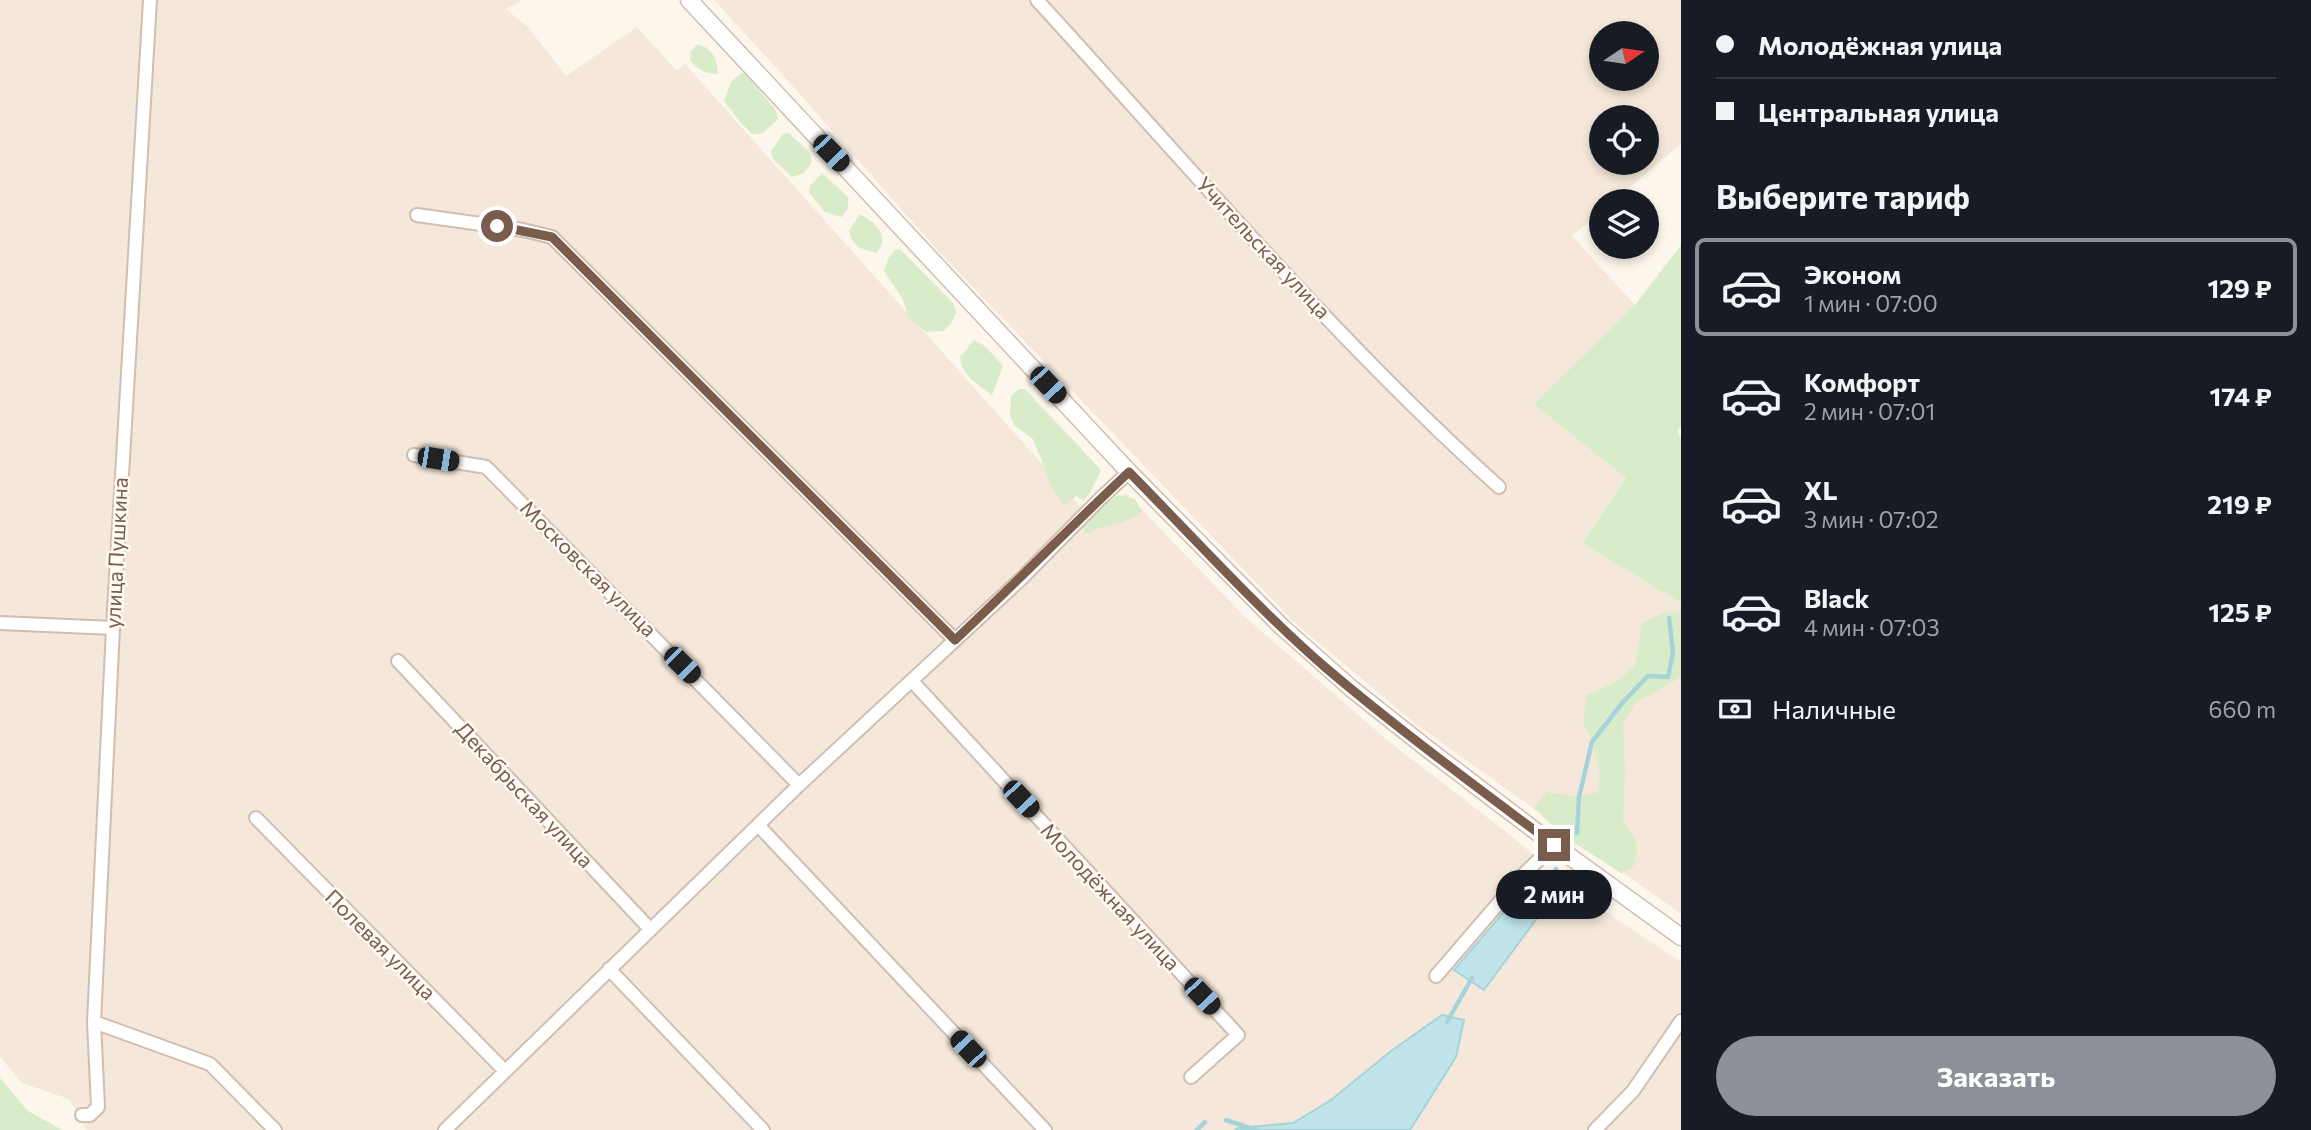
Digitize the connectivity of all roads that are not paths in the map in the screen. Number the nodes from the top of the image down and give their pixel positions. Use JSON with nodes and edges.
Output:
{"nodes":[{"id":1,"x":150,"y":0,"type":"edge"},
{"id":2,"x":689,"y":0,"type":"edge"},
{"id":3,"x":1037,"y":0,"type":"edge"},
{"id":4,"x":417,"y":215,"type":"dead end"},
{"id":5,"x":414,"y":455,"type":"dead end"},
{"id":6,"x":1129,"y":472,"type":"junction"},
{"id":7,"x":1499,"y":487,"type":"dead end"},
{"id":8,"x":0,"y":623,"type":"edge"},
{"id":9,"x":113,"y":628,"type":"junction"},
{"id":10,"x":955,"y":640,"type":"junction"},
{"id":11,"x":398,"y":661,"type":"dead end"},
{"id":12,"x":912,"y":681,"type":"junction"},
{"id":13,"x":799,"y":785,"type":"junction"},
{"id":14,"x":256,"y":818,"type":"dead end"},
{"id":15,"x":758,"y":825,"type":"junction"},
{"id":16,"x":1554,"y":845,"type":"junction"},
{"id":17,"x":650,"y":929,"type":"junction"},
{"id":18,"x":1681,"y":937,"type":"edge"},
{"id":19,"x":609,"y":969,"type":"junction"},
{"id":20,"x":1436,"y":976,"type":"dead end"},
{"id":21,"x":1681,"y":1021,"type":"edge"},
{"id":22,"x":94,"y":1022,"type":"junction"},
{"id":23,"x":505,"y":1071,"type":"junction"},
{"id":24,"x":1191,"y":1077,"type":"dead end"},
{"id":25,"x":82,"y":1115,"type":"dead end"},
{"id":26,"x":454,"y":1127,"type":"edge"},
{"id":27,"x":275,"y":1130,"type":"edge"},
{"id":28,"x":763,"y":1130,"type":"edge"},
{"id":29,"x":1045,"y":1130,"type":"edge"},
{"id":30,"x":1595,"y":1130,"type":"edge"}],
"edges":[{"from":1,"to":9,"type":"street","name":"улица Пушкина"},
{"from":2,"to":6,"type":"street"},
{"from":3,"to":7,"type":"street","name":"Учительская улица"},
{"from":4,"to":10,"type":"street"},
{"from":5,"to":13,"type":"street","name":"Московская улица"},
{"from":6,"to":10,"type":"street"},
{"from":6,"to":16,"type":"street"},
{"from":8,"to":9,"type":"street"},
{"from":9,"to":22,"type":"street","name":"улица Пушкина"},
{"from":10,"to":12,"type":"street"},
{"from":11,"to":17,"type":"street","name":"Декабрьская улица"},
{"from":12,"to":13,"type":"street"},
{"from":12,"to":24,"type":"street","name":"Молодёжная улица"},
{"from":13,"to":15,"type":"street"},
{"from":14,"to":23,"type":"street","name":"Полевая улица"},
{"from":15,"to":17,"type":"street"},
{"from":15,"to":29,"type":"street"},
{"from":16,"to":18,"type":"street"},
{"from":16,"to":20,"type":"street"},
{"from":17,"to":19,"type":"street"},
{"from":19,"to":23,"type":"street"},
{"from":19,"to":28,"type":"street"},
{"from":21,"to":30,"type":"street"},
{"from":22,"to":25,"type":"street","name":"улица Пушкина"},
{"from":22,"to":27,"type":"street"},
{"from":23,"to":26,"type":"street"}]}
